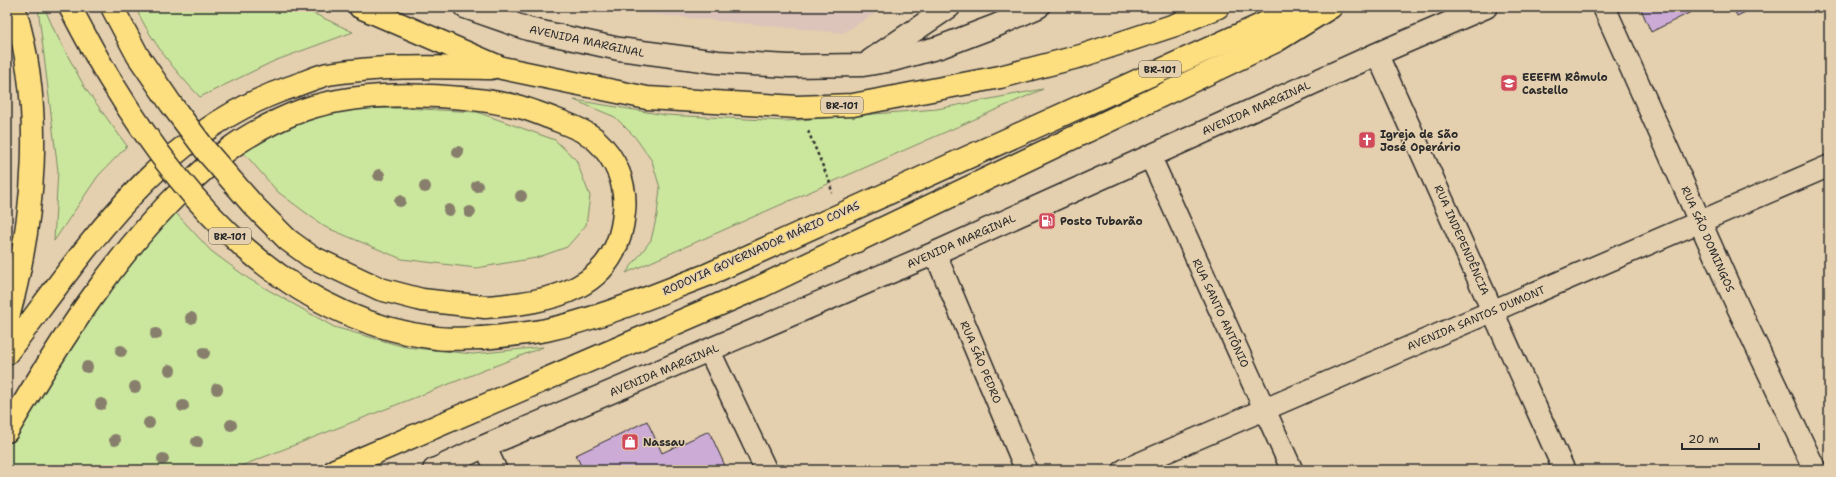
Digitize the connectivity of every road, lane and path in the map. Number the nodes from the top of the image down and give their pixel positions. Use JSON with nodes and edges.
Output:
{"nodes":[{"id":1,"x":14,"y":7,"type":"edge"},
{"id":2,"x":70,"y":7,"type":"edge"},
{"id":3,"x":112,"y":7,"type":"edge"},
{"id":4,"x":360,"y":7,"type":"edge"},
{"id":5,"x":465,"y":7,"type":"edge"},
{"id":6,"x":950,"y":7,"type":"edge"},
{"id":7,"x":1038,"y":7,"type":"edge"},
{"id":8,"x":1196,"y":7,"type":"edge"},
{"id":9,"x":1218,"y":7,"type":"edge"},
{"id":10,"x":1301,"y":7,"type":"edge"},
{"id":11,"x":1331,"y":7,"type":"edge"},
{"id":12,"x":1486,"y":7,"type":"edge"},
{"id":13,"x":1604,"y":7,"type":"edge"},
{"id":14,"x":1175,"y":25,"type":"junction"},
{"id":15,"x":1377,"y":54,"type":"junction"},
{"id":16,"x":863,"y":65,"type":"junction"},
{"id":17,"x":502,"y":68,"type":"junction"},
{"id":18,"x":797,"y":107,"type":"junction"},
{"id":19,"x":1150,"y":156,"type":"junction"},
{"id":20,"x":1829,"y":166,"type":"edge"},
{"id":21,"x":837,"y":215,"type":"junction"},
{"id":22,"x":1700,"y":223,"type":"junction"},
{"id":23,"x":935,"y":253,"type":"junction"},
{"id":24,"x":1494,"y":310,"type":"junction"},
{"id":25,"x":7,"y":321,"type":"edge"},
{"id":26,"x":709,"y":350,"type":"junction"},
{"id":27,"x":7,"y":353,"type":"edge"},
{"id":28,"x":1266,"y":410,"type":"junction"},
{"id":29,"x":7,"y":431,"type":"edge"},
{"id":30,"x":485,"y":446,"type":"junction"},
{"id":31,"x":335,"y":470,"type":"edge"},
{"id":32,"x":434,"y":470,"type":"edge"},
{"id":33,"x":496,"y":470,"type":"edge"},
{"id":34,"x":766,"y":470,"type":"edge"},
{"id":35,"x":1026,"y":470,"type":"edge"},
{"id":36,"x":1124,"y":470,"type":"edge"},
{"id":37,"x":1292,"y":470,"type":"edge"},
{"id":38,"x":1564,"y":470,"type":"edge"},
{"id":39,"x":1815,"y":470,"type":"edge"}],
"edges":[{"from":1,"to":25,"type":"main road"},
{"from":2,"to":21,"type":"main road","name":"RODOVIA GOVERNADOR MÁRIO COVAS","number":"BR-101","bridge":true},
{"from":3,"to":29,"type":"main road","bridge":true},
{"from":4,"to":17,"type":"main road","number":"BR-101"},
{"from":5,"to":16,"type":"street","name":"AVENIDA MARGINAL"},
{"from":6,"to":16,"type":"street"},
{"from":7,"to":16,"type":"street","name":"AVENIDA MARGINAL"},
{"from":8,"to":14,"type":"main road"},
{"from":9,"to":14,"type":"main road","number":"BR-101"},
{"from":10,"to":21,"type":"main road","name":"RODOVIA GOVERNADOR MÁRIO COVAS","number":"BR-101"},
{"from":11,"to":31,"type":"main road"},
{"from":12,"to":15,"type":"street","name":"AVENIDA MARGINAL"},
{"from":13,"to":22,"type":"street","name":"RUA SÃO DOMINGOS"},
{"from":14,"to":18,"type":"main road","number":"BR-101"},
{"from":15,"to":19,"type":"street","name":"AVENIDA MARGINAL"},
{"from":15,"to":24,"type":"street","name":"RUA INDEPENDÊNCIA"},
{"from":17,"to":18,"type":"main road","number":"BR-101"},
{"from":17,"to":27,"type":"main road"},
{"from":18,"to":21,"type":"path"},
{"from":19,"to":23,"type":"street","name":"AVENIDA MARGINAL"},
{"from":19,"to":28,"type":"street","name":"RUA SANTO ANTÔNIO"},
{"from":20,"to":22,"type":"street","name":"AVENIDA SANTOS DUMONT"},
{"from":22,"to":24,"type":"street","name":"AVENIDA SANTOS DUMONT"},
{"from":22,"to":39,"type":"street","name":"RUA SÃO DOMINGOS"},
{"from":23,"to":26,"type":"street","name":"AVENIDA MARGINAL"},
{"from":23,"to":35,"type":"street","name":"RUA SÃO PEDRO"},
{"from":24,"to":28,"type":"street","name":"AVENIDA SANTOS DUMONT"},
{"from":24,"to":38,"type":"street","name":"RUA INDEPENDÊNCIA"},
{"from":26,"to":30,"type":"street","name":"AVENIDA MARGINAL"},
{"from":26,"to":34,"type":"street"},
{"from":28,"to":36,"type":"street","name":"AVENIDA SANTOS DUMONT"},
{"from":28,"to":37,"type":"street","name":"RUA SANTO ANTÔNIO"},
{"from":30,"to":32,"type":"street","name":"AVENIDA MARGINAL"},
{"from":30,"to":33,"type":"street"}]}
